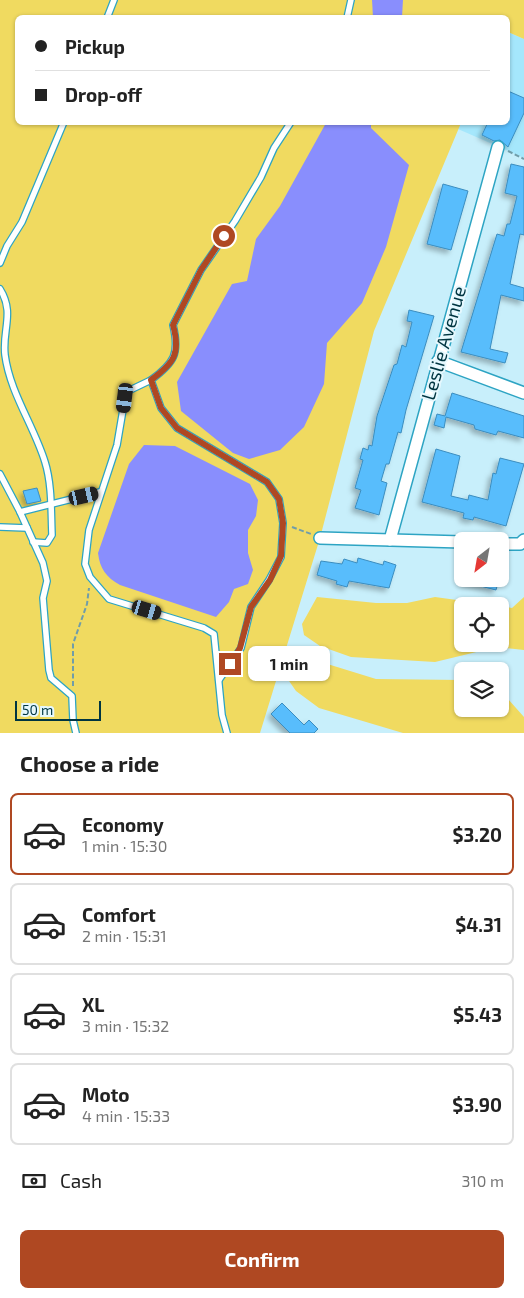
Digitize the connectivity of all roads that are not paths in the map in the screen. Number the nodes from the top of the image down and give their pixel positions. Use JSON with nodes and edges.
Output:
{"nodes":[{"id":1,"x":114,"y":0,"type":"edge"},
{"id":2,"x":351,"y":0,"type":"edge"},
{"id":3,"x":108,"y":15,"type":"edge"},
{"id":4,"x":348,"y":15,"type":"edge"},
{"id":5,"x":63,"y":125,"type":"edge"},
{"id":6,"x":290,"y":125,"type":"edge"},
{"id":7,"x":502,"y":149,"type":"road end"},
{"id":8,"x":0,"y":263,"type":"edge"},
{"id":9,"x":0,"y":289,"type":"edge"},
{"id":10,"x":438,"y":361,"type":"junction"},
{"id":11,"x":151,"y":380,"type":"junction"},
{"id":12,"x":524,"y":393,"type":"edge"},
{"id":13,"x":0,"y":474,"type":"edge"},
{"id":14,"x":100,"y":492,"type":"junction"},
{"id":15,"x":50,"y":504,"type":"junction"},
{"id":16,"x":20,"y":512,"type":"junction"},
{"id":17,"x":0,"y":527,"type":"edge"},
{"id":18,"x":27,"y":528,"type":"junction"},
{"id":19,"x":320,"y":538,"type":"road end"},
{"id":20,"x":390,"y":540,"type":"junction"},
{"id":21,"x":524,"y":540,"type":"edge"},
{"id":22,"x":33,"y":542,"type":"junction"},
{"id":23,"x":454,"y":542,"type":"edge"},
{"id":24,"x":509,"y":544,"type":"edge"},
{"id":25,"x":219,"y":680,"type":"junction"},
{"id":26,"x":76,"y":733,"type":"edge"},
{"id":27,"x":226,"y":733,"type":"edge"}],
"edges":[{"from":1,"to":3,"type":"lane"},
{"from":2,"to":4,"type":"lane"},
{"from":5,"to":8,"type":"lane"},
{"from":6,"to":11,"type":"lane"},
{"from":7,"to":10,"type":"street","name":"Leslie Avenue"},
{"from":9,"to":15,"type":"lane"},
{"from":10,"to":12,"type":"street"},
{"from":10,"to":20,"type":"street","name":"Leslie Avenue"},
{"from":11,"to":14,"type":"lane"},
{"from":11,"to":25,"type":"lane"},
{"from":13,"to":16,"type":"lane"},
{"from":14,"to":15,"type":"lane"},
{"from":14,"to":25,"type":"lane"},
{"from":15,"to":16,"type":"lane"},
{"from":15,"to":22,"type":"lane"},
{"from":16,"to":18,"type":"lane"},
{"from":17,"to":18,"type":"lane"},
{"from":18,"to":22,"type":"lane"},
{"from":19,"to":20,"type":"street"},
{"from":20,"to":23,"type":"street"},
{"from":21,"to":24,"type":"street"},
{"from":22,"to":26,"type":"lane"},
{"from":25,"to":27,"type":"lane"}]}
